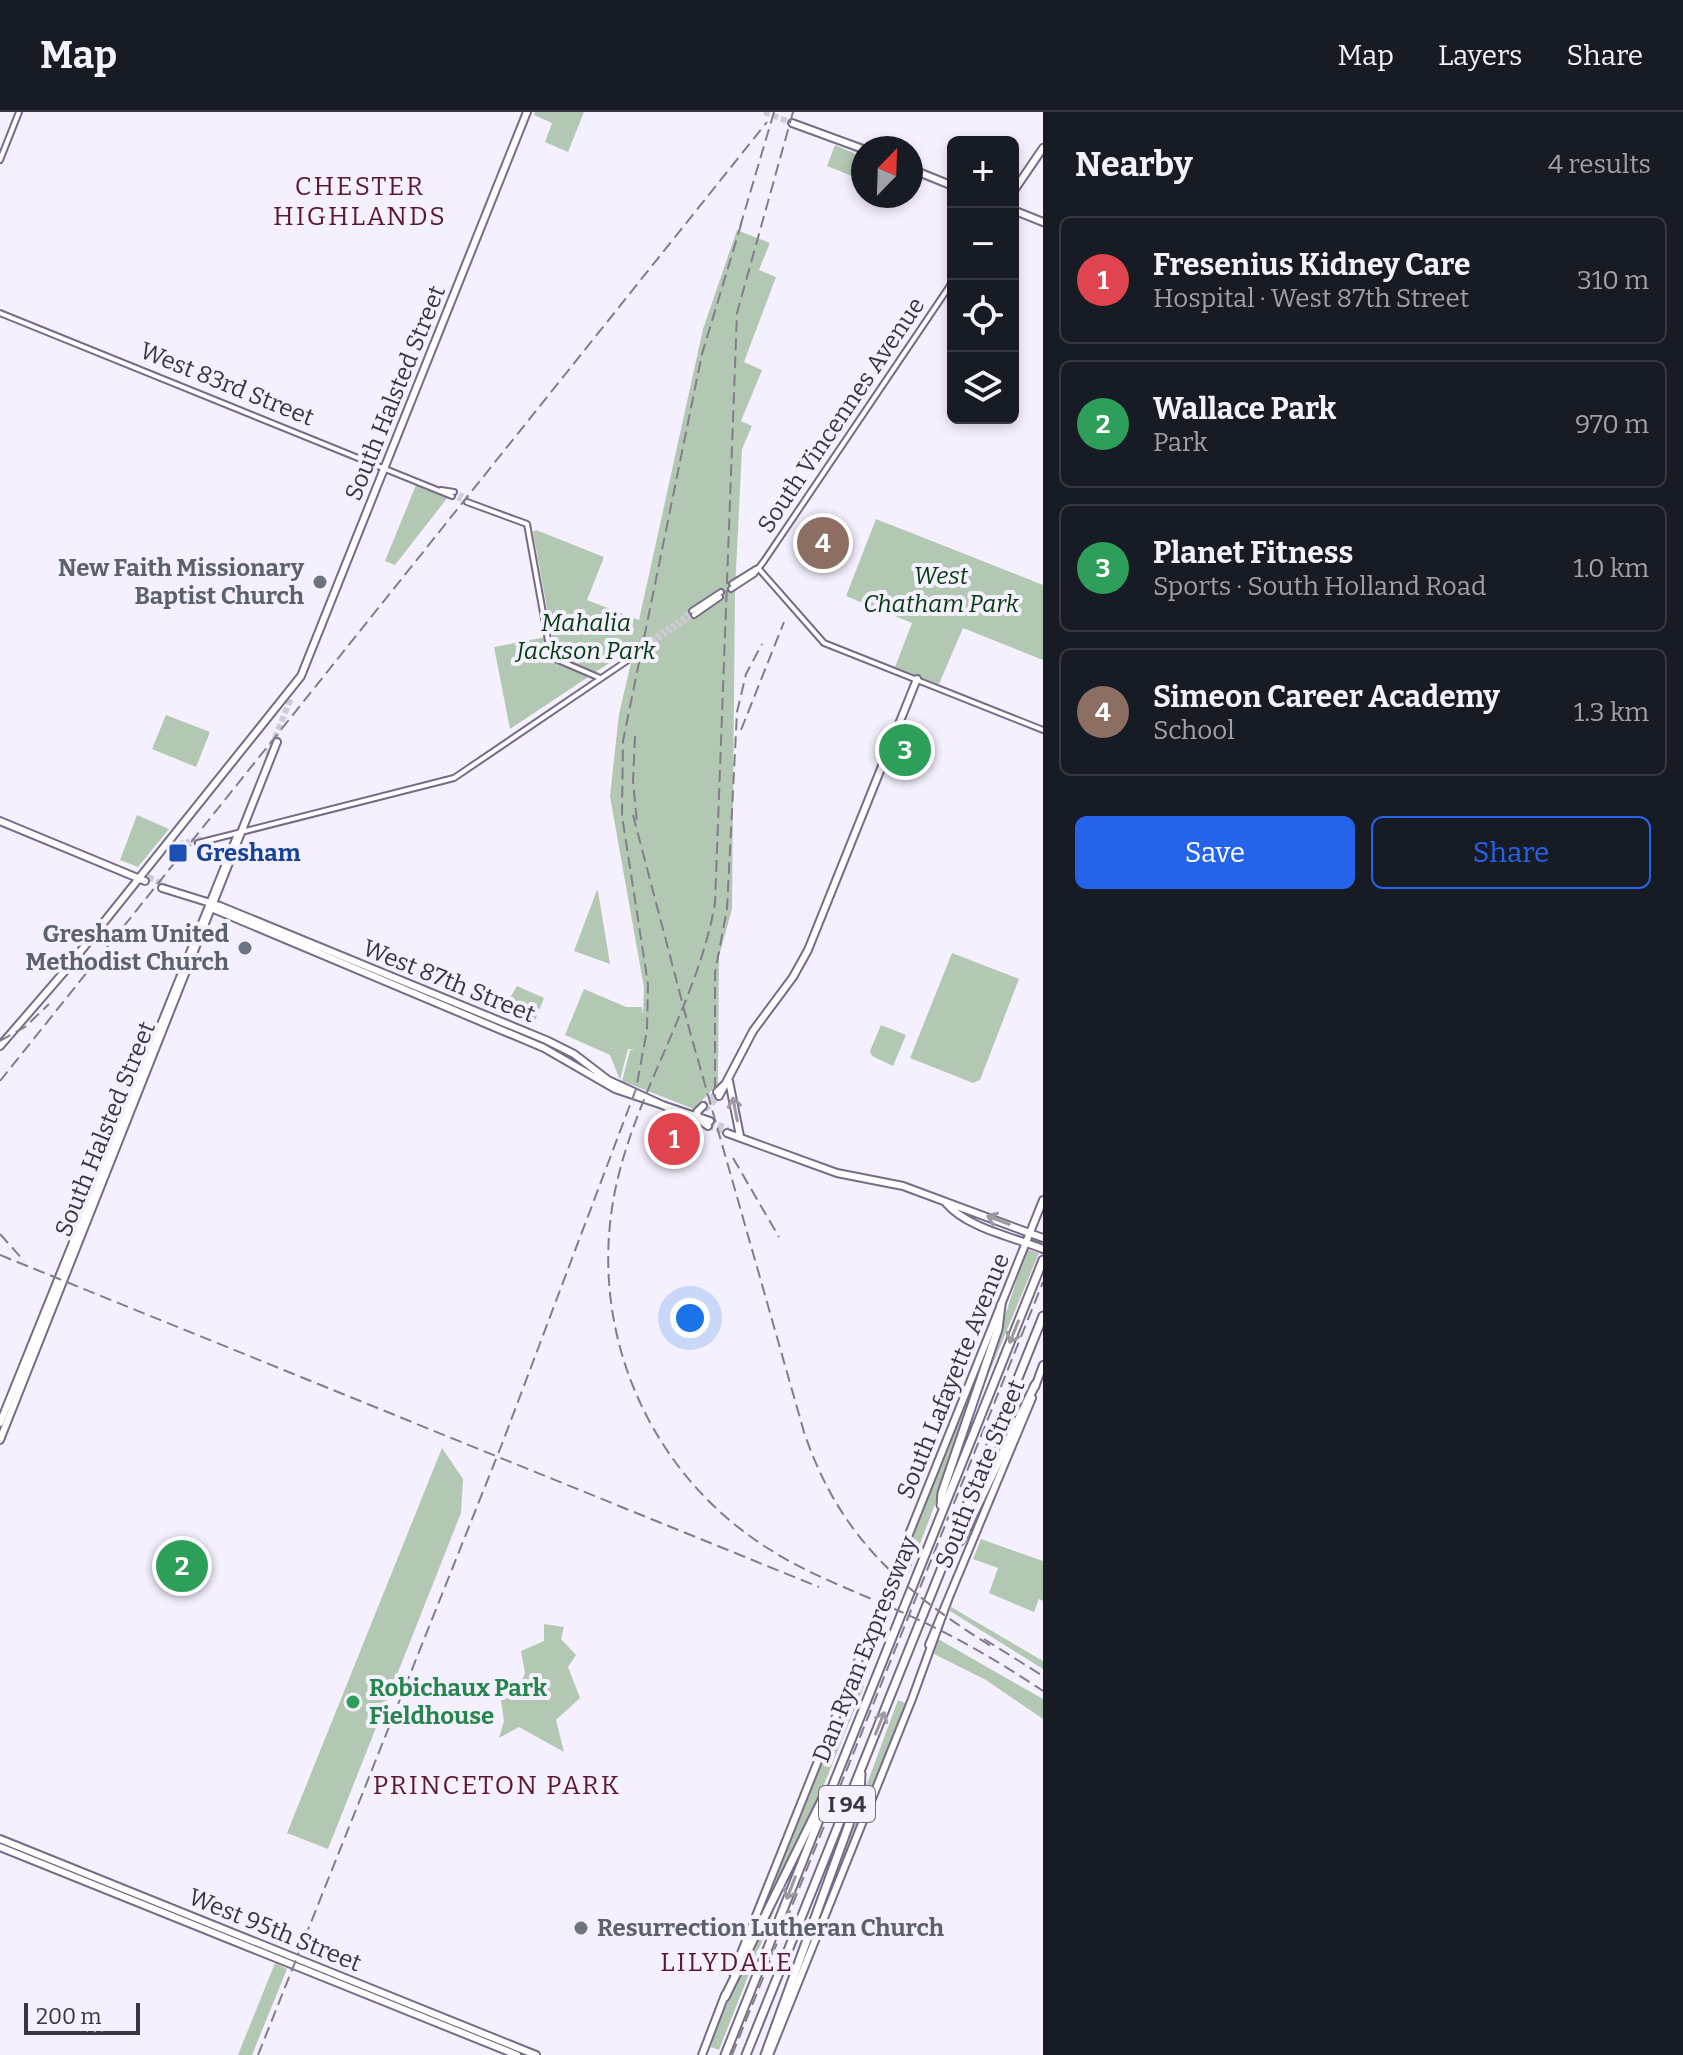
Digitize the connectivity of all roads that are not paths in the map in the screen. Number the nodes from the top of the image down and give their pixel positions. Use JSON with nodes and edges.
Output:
{"nodes":[{"id":1,"x":19,"y":112,"type":"edge"},
{"id":2,"x":527,"y":112,"type":"edge"},
{"id":3,"x":795,"y":122,"type":"tunnel mouth"},
{"id":4,"x":851,"y":144,"type":"edge"},
{"id":5,"x":1043,"y":148,"type":"edge"},
{"id":6,"x":0,"y":160,"type":"edge"},
{"id":7,"x":923,"y":174,"type":"edge"},
{"id":8,"x":1019,"y":183,"type":"edge"},
{"id":9,"x":947,"y":184,"type":"edge"},
{"id":10,"x":1019,"y":212,"type":"edge"},
{"id":11,"x":1043,"y":222,"type":"edge"},
{"id":12,"x":947,"y":290,"type":"edge"},
{"id":13,"x":0,"y":313,"type":"edge"},
{"id":14,"x":385,"y":467,"type":"junction"},
{"id":15,"x":453,"y":494,"type":"tunnel mouth"},
{"id":16,"x":468,"y":500,"type":"tunnel mouth"},
{"id":17,"x":758,"y":568,"type":"junction"},
{"id":18,"x":732,"y":587,"type":"dead end"},
{"id":19,"x":720,"y":594,"type":"dead end"},
{"id":20,"x":693,"y":613,"type":"tunnel mouth"},
{"id":21,"x":635,"y":653,"type":"tunnel mouth"},
{"id":22,"x":600,"y":678,"type":"junction"},
{"id":23,"x":917,"y":679,"type":"junction"},
{"id":24,"x":1043,"y":730,"type":"edge"},
{"id":25,"x":277,"y":742,"type":"dead end"},
{"id":26,"x":0,"y":821,"type":"edge"},
{"id":27,"x":240,"y":831,"type":"junction"},
{"id":28,"x":200,"y":840,"type":"tunnel mouth"},
{"id":29,"x":174,"y":844,"type":"tunnel mouth"},
{"id":30,"x":167,"y":848,"type":"junction"},
{"id":31,"x":144,"y":878,"type":"junction"},
{"id":32,"x":164,"y":886,"type":"tunnel mouth"},
{"id":33,"x":211,"y":907,"type":"junction"},
{"id":34,"x":0,"y":1049,"type":"edge"},
{"id":35,"x":729,"y":1081,"type":"junction"},
{"id":36,"x":718,"y":1094,"type":"tunnel mouth"},
{"id":37,"x":704,"y":1108,"type":"tunnel mouth"},
{"id":38,"x":698,"y":1119,"type":"junction"},
{"id":39,"x":709,"y":1124,"type":"tunnel mouth"},
{"id":40,"x":728,"y":1131,"type":"tunnel mouth"},
{"id":41,"x":740,"y":1136,"type":"junction"},
{"id":42,"x":1043,"y":1200,"type":"edge"},
{"id":43,"x":946,"y":1203,"type":"junction"},
{"id":44,"x":1030,"y":1233,"type":"junction"},
{"id":45,"x":1043,"y":1238,"type":"edge"},
{"id":46,"x":1026,"y":1242,"type":"junction"},
{"id":47,"x":1042,"y":1248,"type":"edge"},
{"id":48,"x":1043,"y":1260,"type":"edge"},
{"id":49,"x":1001,"y":1305,"type":"junction"},
{"id":50,"x":1043,"y":1316,"type":"edge"},
{"id":51,"x":1043,"y":1365,"type":"edge"},
{"id":52,"x":1035,"y":1385,"type":"junction"},
{"id":53,"x":0,"y":1423,"type":"edge"},
{"id":54,"x":0,"y":1440,"type":"edge"},
{"id":55,"x":941,"y":1513,"type":"junction"},
{"id":56,"x":948,"y":1552,"type":"junction"},
{"id":57,"x":862,"y":1767,"type":"junction"},
{"id":58,"x":829,"y":1790,"type":"junction"},
{"id":59,"x":0,"y":1839,"type":"edge"},
{"id":60,"x":0,"y":1847,"type":"edge"},
{"id":61,"x":725,"y":1997,"type":"junction"},
{"id":62,"x":514,"y":2052,"type":"edge"},
{"id":63,"x":536,"y":2055,"type":"edge"},
{"id":64,"x":702,"y":2055,"type":"edge"},
{"id":65,"x":725,"y":2055,"type":"edge"},
{"id":66,"x":746,"y":2055,"type":"edge"},
{"id":67,"x":767,"y":2055,"type":"edge"}],
"edges":[{"from":1,"to":6,"type":"street"},
{"from":2,"to":14,"type":"main road","name":"South Halsted Street"},
{"from":3,"to":4,"type":"main road"},
{"from":5,"to":8,"type":"main road"},
{"from":7,"to":9,"type":"main road"},
{"from":10,"to":11,"type":"main road"},
{"from":12,"to":17,"type":"street","name":"South Vincennes Avenue"},
{"from":13,"to":14,"type":"street","name":"West 83rd Street"},
{"from":14,"to":15,"type":"street","name":"West 83rd Street"},
{"from":14,"to":30,"type":"main road","name":"South Halsted Street"},
{"from":16,"to":22,"type":"street"},
{"from":17,"to":18,"type":"street","name":"South Vincennes Avenue"},
{"from":17,"to":23,"type":"street"},
{"from":19,"to":20,"type":"street"},
{"from":21,"to":22,"type":"street"},
{"from":22,"to":27,"type":"street"},
{"from":23,"to":24,"type":"street"},
{"from":23,"to":35,"type":"main road"},
{"from":25,"to":27,"type":"main road","name":"South Halsted Street"},
{"from":26,"to":31,"type":"main road"},
{"from":27,"to":28,"type":"street"},
{"from":27,"to":33,"type":"main road","name":"South Halsted Street"},
{"from":29,"to":30,"type":"street"},
{"from":30,"to":31,"type":"main road","name":"South Halsted Street"},
{"from":31,"to":34,"type":"main road"},
{"from":32,"to":33,"type":"main road","name":"West 87th Street"},
{"from":33,"to":38,"type":"main road","name":"West 87th Street"},
{"from":33,"to":53,"type":"main road","name":"South Halsted Street"},
{"from":33,"to":54,"type":"main road","name":"South Halsted Street"},
{"from":35,"to":36,"type":"main road"},
{"from":41,"to":35,"type":"main road","one_way":true},
{"from":37,"to":38,"type":"main road"},
{"from":38,"to":39,"type":"main road","name":"West 87th Street"},
{"from":40,"to":41,"type":"main road"},
{"from":41,"to":43,"type":"main road"},
{"from":42,"to":44,"type":"main road","name":"South Lafayette Avenue"},
{"from":44,"to":43,"type":"main road","one_way":true},
{"from":43,"to":46,"type":"main road"},
{"from":44,"to":45,"type":"main road"},
{"from":44,"to":46,"type":"main road","name":"South Lafayette Avenue"},
{"from":46,"to":47,"type":"main road"},
{"from":46,"to":49,"type":"main road","name":"South Lafayette Avenue"},
{"from":48,"to":55,"type":"highway","name":"Dan Ryan Expressway","number":"I 94","one_way":true},
{"from":49,"to":55,"type":"highway"},
{"from":49,"to":61,"type":"main road","name":"South Lafayette Avenue"},
{"from":50,"to":56,"type":"highway","name":"Dan Ryan Expressway","number":"I 94"},
{"from":51,"to":52,"type":"main road","name":"South State Street"},
{"from":52,"to":56,"type":"highway"},
{"from":52,"to":67,"type":"main road","name":"South State Street"},
{"from":55,"to":58,"type":"highway","name":"Dan Ryan Expressway","number":"I 94"},
{"from":57,"to":56,"type":"highway","name":"Dan Ryan Expressway","number":"I 94","one_way":true},
{"from":57,"to":66,"type":"highway","name":"Dan Ryan Expressway","number":"I 94"},
{"from":57,"to":67,"type":"highway"},
{"from":58,"to":61,"type":"highway"},
{"from":58,"to":65,"type":"highway","name":"Dan Ryan Expressway","number":"I 94","one_way":true},
{"from":59,"to":62,"type":"main road","name":"West 95th Street"},
{"from":60,"to":62,"type":"main road","name":"West 95th Street"},
{"from":61,"to":64,"type":"main road","name":"South Lafayette Avenue"},
{"from":62,"to":63,"type":"main road","name":"West 95th Street"}]}
